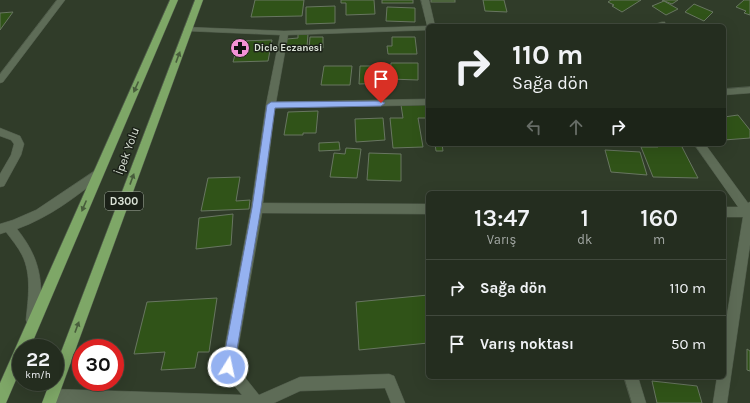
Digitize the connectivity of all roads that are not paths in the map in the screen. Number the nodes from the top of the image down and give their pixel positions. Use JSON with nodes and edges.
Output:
{"nodes":[{"id":1,"x":60,"y":0,"type":"edge"},
{"id":2,"x":174,"y":0,"type":"edge"},
{"id":3,"x":199,"y":0,"type":"edge"},
{"id":4,"x":426,"y":0,"type":"edge"},
{"id":5,"x":431,"y":24,"type":"edge"},
{"id":6,"x":426,"y":28,"type":"edge"},
{"id":7,"x":188,"y":29,"type":"junction"},
{"id":8,"x":284,"y":33,"type":"junction"},
{"id":9,"x":0,"y":80,"type":"edge"},
{"id":10,"x":750,"y":90,"type":"edge"},
{"id":11,"x":726,"y":92,"type":"edge"},
{"id":12,"x":426,"y":102,"type":"edge"},
{"id":13,"x":271,"y":105,"type":"junction"},
{"id":14,"x":0,"y":132,"type":"edge"},
{"id":15,"x":701,"y":146,"type":"edge"},
{"id":16,"x":99,"y":172,"type":"junction"},
{"id":17,"x":0,"y":184,"type":"edge"},
{"id":18,"x":257,"y":208,"type":"junction"},
{"id":19,"x":426,"y":209,"type":"edge"},
{"id":20,"x":749,"y":210,"type":"edge"},
{"id":21,"x":726,"y":212,"type":"edge"},
{"id":22,"x":4,"y":228,"type":"edge"},
{"id":23,"x":33,"y":324,"type":"junction"},
{"id":24,"x":27,"y":339,"type":"edge"},
{"id":25,"x":726,"y":364,"type":"edge"},
{"id":26,"x":12,"y":373,"type":"edge"},
{"id":27,"x":632,"y":379,"type":"edge"},
{"id":28,"x":724,"y":379,"type":"edge"},
{"id":29,"x":0,"y":400,"type":"edge"},
{"id":30,"x":50,"y":400,"type":"edge"},
{"id":31,"x":257,"y":403,"type":"edge"},
{"id":32,"x":398,"y":403,"type":"edge"},
{"id":33,"x":639,"y":403,"type":"edge"},
{"id":34,"x":720,"y":403,"type":"edge"}],
"edges":[{"from":1,"to":9,"type":"street"},
{"from":2,"to":16,"type":"highway","name":"İpek Yolu","number":"D300","one_way":true},
{"from":3,"to":7,"type":"highway","name":"İpek Yolu","number":"D300"},
{"from":4,"to":5,"type":"street"},
{"from":6,"to":8,"type":"street"},
{"from":7,"to":8,"type":"street"},
{"from":30,"to":7,"type":"highway","name":"İpek Yolu","number":"D300","one_way":true},
{"from":8,"to":13,"type":"street"},
{"from":10,"to":11,"type":"street"},
{"from":12,"to":13,"type":"street"},
{"from":13,"to":18,"type":"street"},
{"from":14,"to":17,"type":"street"},
{"from":15,"to":20,"type":"street"},
{"from":16,"to":22,"type":"street"},
{"from":16,"to":23,"type":"highway","name":"İpek Yolu","number":"D300","one_way":true},
{"from":18,"to":19,"type":"street"},
{"from":18,"to":31,"type":"street"},
{"from":20,"to":21,"type":"street"},
{"from":20,"to":25,"type":"street"},
{"from":22,"to":23,"type":"street"},
{"from":23,"to":24,"type":"highway","name":"İpek Yolu","number":"D300"},
{"from":26,"to":29,"type":"highway"},
{"from":27,"to":33,"type":"street"},
{"from":28,"to":34,"type":"street"},
{"from":30,"to":31,"type":"street"},
{"from":31,"to":32,"type":"street"}]}
